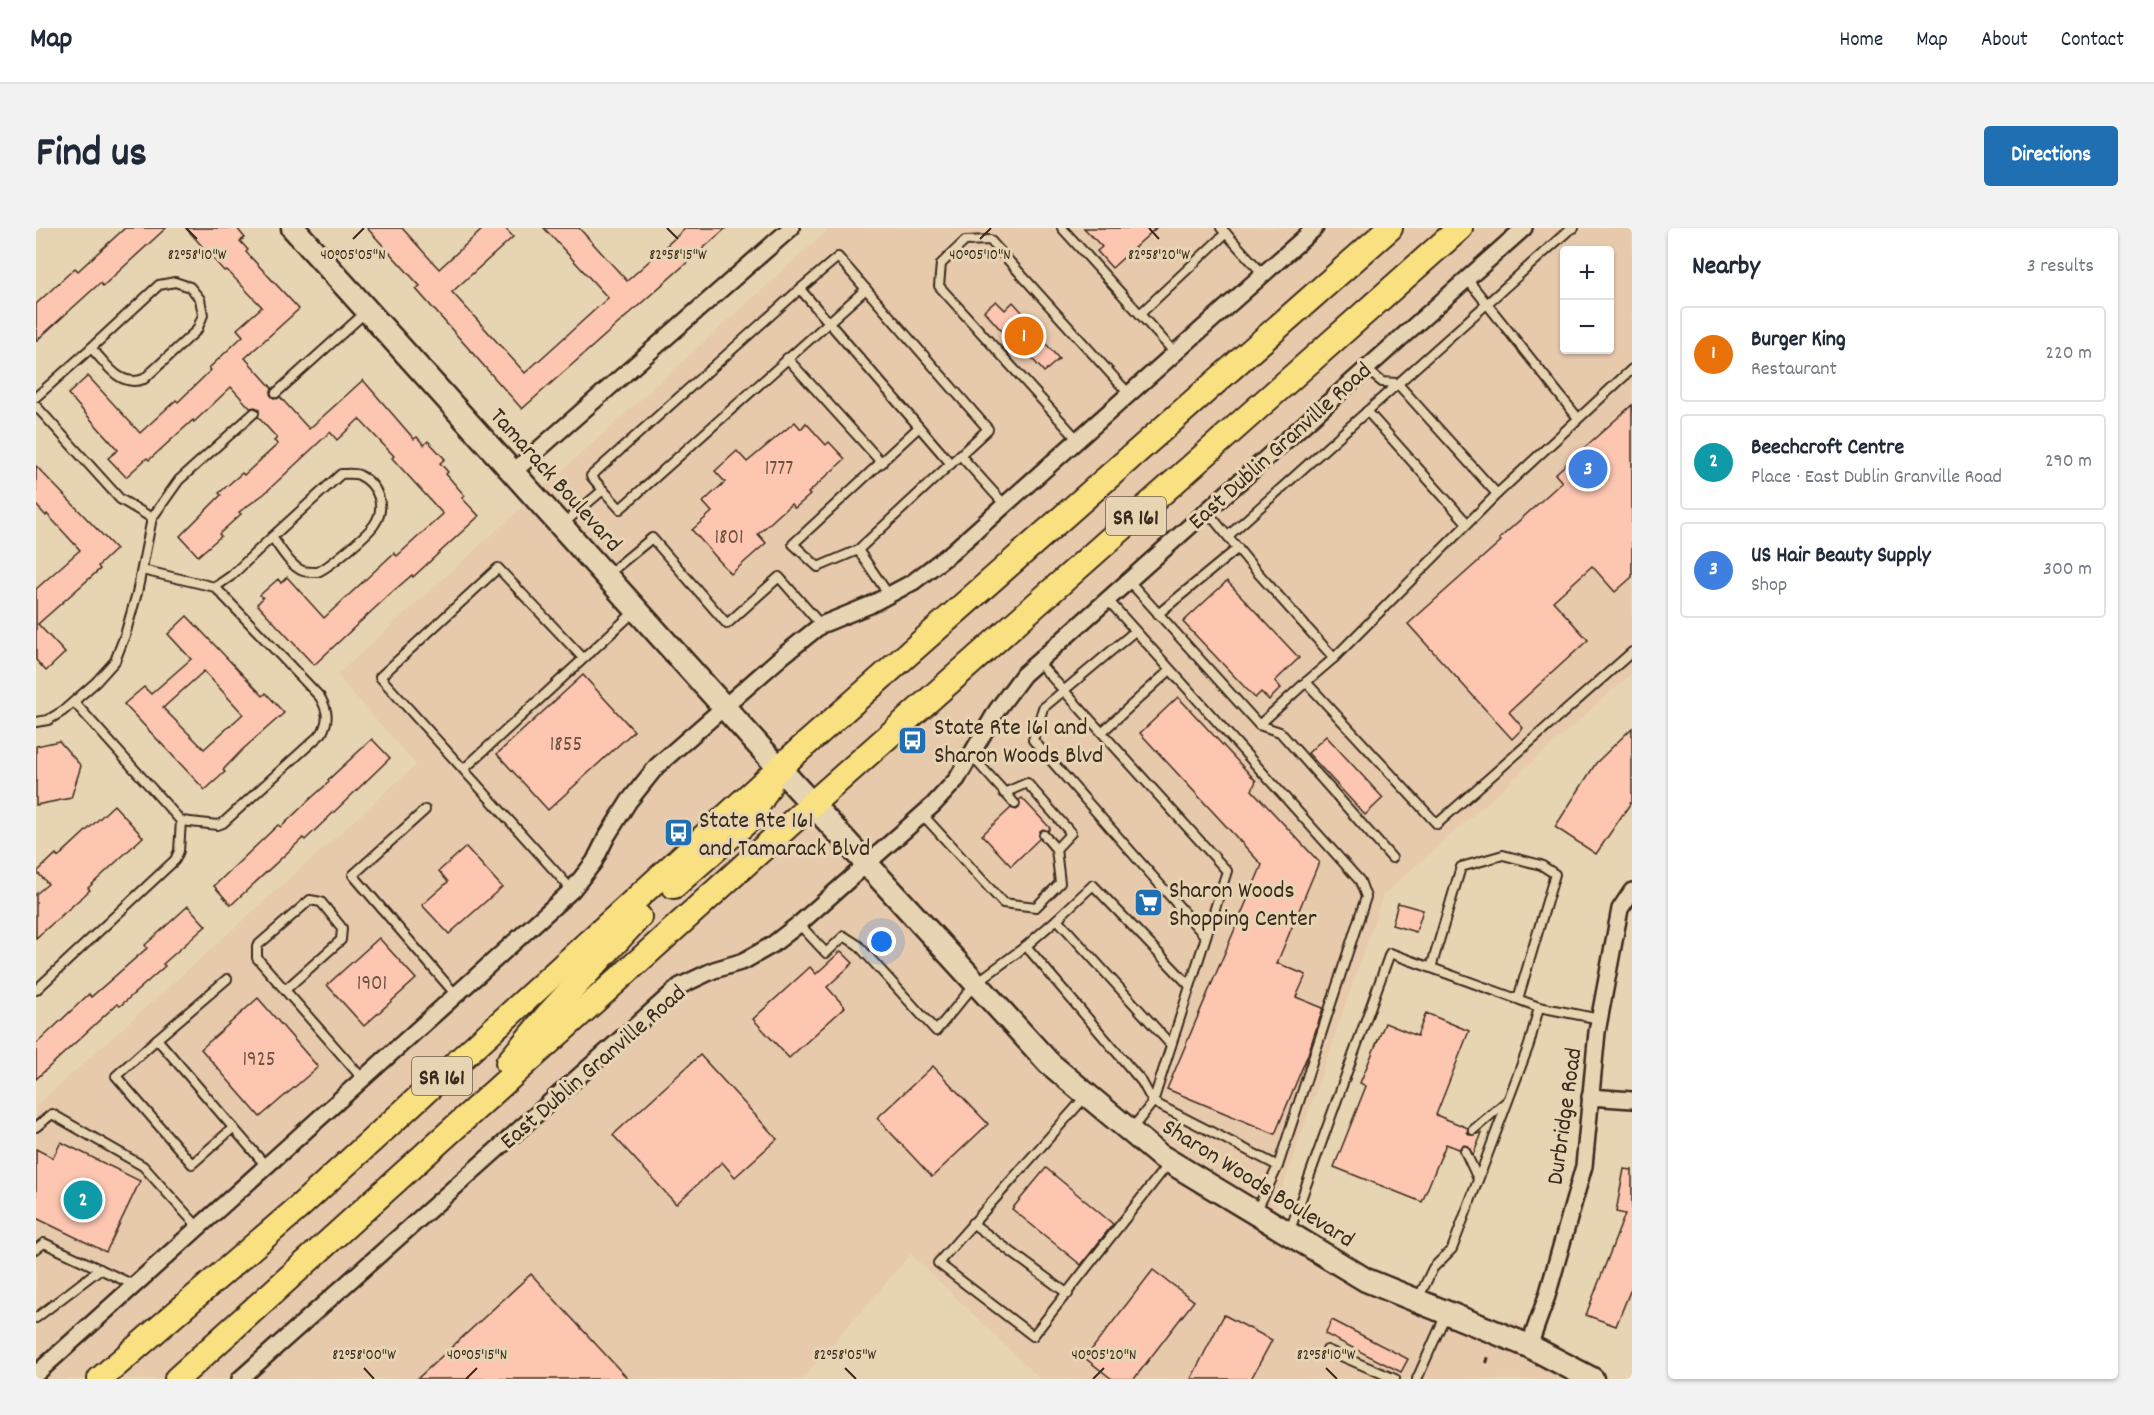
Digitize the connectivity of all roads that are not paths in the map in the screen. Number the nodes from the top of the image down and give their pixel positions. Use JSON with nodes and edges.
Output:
{"nodes":[{"id":1,"x":293,"y":228,"type":"edge"},
{"id":2,"x":791,"y":228,"type":"edge"},
{"id":3,"x":1062,"y":228,"type":"edge"},
{"id":4,"x":1316,"y":228,"type":"edge"},
{"id":5,"x":1390,"y":228,"type":"edge"},
{"id":6,"x":1460,"y":228,"type":"edge"},
{"id":7,"x":1524,"y":228,"type":"edge"},
{"id":8,"x":1574,"y":228,"type":"edge"},
{"id":9,"x":1224,"y":230,"type":"edge"},
{"id":10,"x":1263,"y":274,"type":"junction"},
{"id":11,"x":1467,"y":279,"type":"junction"},
{"id":12,"x":800,"y":289,"type":"junction"},
{"id":13,"x":866,"y":289,"type":"junction"},
{"id":14,"x":1487,"y":304,"type":"junction"},
{"id":15,"x":368,"y":310,"type":"junction"},
{"id":16,"x":1140,"y":314,"type":"junction"},
{"id":17,"x":828,"y":323,"type":"junction"},
{"id":18,"x":91,"y":348,"type":"junction"},
{"id":19,"x":1175,"y":353,"type":"junction"},
{"id":20,"x":788,"y":358,"type":"junction"},
{"id":21,"x":1365,"y":368,"type":"junction"},
{"id":22,"x":1632,"y":369,"type":"edge"},
{"id":23,"x":1397,"y":383,"type":"junction"},
{"id":24,"x":276,"y":393,"type":"dead end"},
{"id":25,"x":1129,"y":394,"type":"junction"},
{"id":26,"x":36,"y":397,"type":"edge"},
{"id":27,"x":36,"y":406,"type":"edge"},
{"id":28,"x":1367,"y":411,"type":"junction"},
{"id":29,"x":254,"y":413,"type":"dead end"},
{"id":30,"x":1578,"y":418,"type":"junction"},
{"id":31,"x":919,"y":428,"type":"junction"},
{"id":32,"x":1078,"y":440,"type":"junction"},
{"id":33,"x":960,"y":455,"type":"junction"},
{"id":34,"x":882,"y":462,"type":"junction"},
{"id":35,"x":951,"y":464,"type":"junction"},
{"id":36,"x":513,"y":472,"type":"junction"},
{"id":37,"x":603,"y":490,"type":"junction"},
{"id":38,"x":1497,"y":494,"type":"junction"},
{"id":39,"x":1005,"y":505,"type":"junction"},
{"id":40,"x":1206,"y":510,"type":"junction"},
{"id":41,"x":152,"y":518,"type":"junction"},
{"id":42,"x":1467,"y":523,"type":"junction"},
{"id":43,"x":562,"y":525,"type":"junction"},
{"id":44,"x":1228,"y":536,"type":"junction"},
{"id":45,"x":272,"y":537,"type":"junction"},
{"id":46,"x":1238,"y":548,"type":"junction"},
{"id":47,"x":858,"y":550,"type":"junction"},
{"id":48,"x":142,"y":570,"type":"junction"},
{"id":49,"x":607,"y":575,"type":"junction"},
{"id":50,"x":1127,"y":580,"type":"junction"},
{"id":51,"x":215,"y":587,"type":"junction"},
{"id":52,"x":889,"y":595,"type":"junction"},
{"id":53,"x":1107,"y":599,"type":"junction"},
{"id":54,"x":637,"y":609,"type":"junction"},
{"id":55,"x":1158,"y":614,"type":"junction"},
{"id":56,"x":821,"y":625,"type":"junction"},
{"id":57,"x":1135,"y":631,"type":"junction"},
{"id":58,"x":1632,"y":652,"type":"edge"},
{"id":59,"x":583,"y":658,"type":"junction"},
{"id":60,"x":1334,"y":658,"type":"junction"},
{"id":61,"x":1038,"y":662,"type":"junction"},
{"id":62,"x":1170,"y":670,"type":"junction"},
{"id":63,"x":1306,"y":682,"type":"junction"},
{"id":64,"x":1063,"y":690,"type":"junction"},
{"id":65,"x":74,"y":702,"type":"junction"},
{"id":66,"x":726,"y":707,"type":"junction"},
{"id":67,"x":36,"y":722,"type":"edge"},
{"id":68,"x":1259,"y":725,"type":"junction"},
{"id":69,"x":1102,"y":732,"type":"junction"},
{"id":70,"x":970,"y":754,"type":"junction"},
{"id":71,"x":779,"y":768,"type":"junction"},
{"id":72,"x":464,"y":769,"type":"junction"},
{"id":73,"x":1004,"y":793,"type":"junction"},
{"id":74,"x":812,"y":804,"type":"junction"},
{"id":75,"x":1015,"y":804,"type":"dead end"},
{"id":76,"x":425,"y":810,"type":"dead end"},
{"id":77,"x":922,"y":814,"type":"junction"},
{"id":78,"x":181,"y":821,"type":"junction"},
{"id":79,"x":1044,"y":835,"type":"dead end"},
{"id":80,"x":1056,"y":849,"type":"junction"},
{"id":81,"x":1392,"y":858,"type":"dead end"},
{"id":82,"x":867,"y":863,"type":"junction"},
{"id":83,"x":572,"y":890,"type":"junction"},
{"id":84,"x":1632,"y":891,"type":"edge"},
{"id":85,"x":1057,"y":920,"type":"junction"},
{"id":86,"x":799,"y":924,"type":"junction"},
{"id":87,"x":1205,"y":936,"type":"junction"},
{"id":88,"x":1026,"y":946,"type":"junction"},
{"id":89,"x":1431,"y":968,"type":"junction"},
{"id":90,"x":227,"y":979,"type":"dead end"},
{"id":91,"x":976,"y":983,"type":"junction"},
{"id":92,"x":1189,"y":986,"type":"junction"},
{"id":93,"x":36,"y":990,"type":"edge"},
{"id":94,"x":285,"y":990,"type":"junction"},
{"id":95,"x":456,"y":995,"type":"junction"},
{"id":96,"x":1518,"y":999,"type":"junction"},
{"id":97,"x":1539,"y":1007,"type":"junction"},
{"id":98,"x":1600,"y":1019,"type":"junction"},
{"id":99,"x":157,"y":1039,"type":"junction"},
{"id":100,"x":1171,"y":1045,"type":"junction"},
{"id":101,"x":362,"y":1078,"type":"junction"},
{"id":102,"x":1087,"y":1095,"type":"junction"},
{"id":103,"x":1590,"y":1097,"type":"junction"},
{"id":104,"x":1508,"y":1100,"type":"junction"},
{"id":105,"x":1632,"y":1100,"type":"edge"},
{"id":106,"x":1153,"y":1102,"type":"junction"},
{"id":107,"x":36,"y":1127,"type":"edge"},
{"id":108,"x":233,"y":1128,"type":"junction"},
{"id":109,"x":1473,"y":1130,"type":"dead end"},
{"id":110,"x":1130,"y":1131,"type":"junction"},
{"id":111,"x":447,"y":1136,"type":"junction"},
{"id":112,"x":1465,"y":1151,"type":"dead end"},
{"id":113,"x":1170,"y":1162,"type":"junction"},
{"id":114,"x":266,"y":1166,"type":"junction"},
{"id":115,"x":1278,"y":1166,"type":"junction"},
{"id":116,"x":1478,"y":1179,"type":"junction"},
{"id":117,"x":1255,"y":1214,"type":"junction"},
{"id":118,"x":972,"y":1223,"type":"junction"},
{"id":119,"x":198,"y":1227,"type":"junction"},
{"id":120,"x":1288,"y":1233,"type":"junction"},
{"id":121,"x":36,"y":1249,"type":"edge"},
{"id":122,"x":100,"y":1269,"type":"junction"},
{"id":123,"x":134,"y":1286,"type":"junction"},
{"id":124,"x":1068,"y":1294,"type":"junction"},
{"id":125,"x":1417,"y":1300,"type":"junction"},
{"id":126,"x":1446,"y":1313,"type":"junction"},
{"id":127,"x":36,"y":1318,"type":"edge"},
{"id":128,"x":147,"y":1339,"type":"junction"},
{"id":129,"x":1528,"y":1346,"type":"junction"},
{"id":130,"x":1327,"y":1350,"type":"dead end"},
{"id":131,"x":1567,"y":1373,"type":"edge"},
{"id":132,"x":36,"y":1374,"type":"edge"},
{"id":133,"x":100,"y":1379,"type":"edge"},
{"id":134,"x":111,"y":1379,"type":"edge"},
{"id":135,"x":177,"y":1379,"type":"edge"},
{"id":136,"x":240,"y":1379,"type":"edge"},
{"id":137,"x":1395,"y":1379,"type":"edge"},
{"id":138,"x":1417,"y":1379,"type":"edge"},
{"id":139,"x":1592,"y":1379,"type":"edge"}],
"edges":[{"from":1,"to":15,"type":"street","name":"Tamarack Boulevard"},
{"from":2,"to":36,"type":"street"},
{"from":3,"to":16,"type":"lane"},
{"from":4,"to":10,"type":"street"},
{"from":5,"to":71,"type":"main road","number":"SR 161"},
{"from":6,"to":74,"type":"main road","name":"East Dublin Granville Road","number":"SR 161"},
{"from":7,"to":11,"type":"street","name":"East Dublin Granville Road"},
{"from":8,"to":14,"type":"lane"},
{"from":9,"to":10,"type":"lane"},
{"from":9,"to":16,"type":"lane"},
{"from":10,"to":19,"type":"street"},
{"from":11,"to":14,"type":"lane"},
{"from":11,"to":21,"type":"street","name":"East Dublin Granville Road"},
{"from":12,"to":13,"type":"lane"},
{"from":12,"to":17,"type":"lane"},
{"from":12,"to":37,"type":"lane"},
{"from":13,"to":17,"type":"lane"},
{"from":13,"to":33,"type":"lane"},
{"from":14,"to":23,"type":"lane"},
{"from":14,"to":30,"type":"lane"},
{"from":15,"to":24,"type":"lane"},
{"from":15,"to":36,"type":"street","name":"Tamarack Boulevard"},
{"from":16,"to":19,"type":"lane"},
{"from":17,"to":20,"type":"lane"},
{"from":17,"to":31,"type":"lane"},
{"from":18,"to":18,"type":"lane"},
{"from":18,"to":26,"type":"lane"},
{"from":19,"to":25,"type":"street"},
{"from":20,"to":34,"type":"lane"},
{"from":20,"to":37,"type":"lane"},
{"from":21,"to":23,"type":"lane"},
{"from":21,"to":40,"type":"street","name":"East Dublin Granville Road"},
{"from":22,"to":30,"type":"lane"},
{"from":23,"to":28,"type":"lane"},
{"from":23,"to":38,"type":"lane"},
{"from":25,"to":32,"type":"street"},
{"from":25,"to":32,"type":"lane"},
{"from":27,"to":41,"type":"lane"},
{"from":28,"to":42,"type":"lane"},
{"from":28,"to":44,"type":"lane"},
{"from":29,"to":41,"type":"lane"},
{"from":30,"to":38,"type":"lane"},
{"from":31,"to":34,"type":"lane"},
{"from":31,"to":35,"type":"lane"},
{"from":32,"to":39,"type":"street"},
{"from":33,"to":35,"type":"lane"},
{"from":33,"to":39,"type":"lane"},
{"from":34,"to":47,"type":"lane"},
{"from":35,"to":47,"type":"lane"},
{"from":36,"to":43,"type":"street","name":"Tamarack Boulevard"},
{"from":37,"to":43,"type":"lane"},
{"from":38,"to":42,"type":"lane"},
{"from":39,"to":52,"type":"street"},
{"from":40,"to":44,"type":"lane"},
{"from":40,"to":50,"type":"street","name":"East Dublin Granville Road"},
{"from":41,"to":48,"type":"lane"},
{"from":42,"to":60,"type":"lane"},
{"from":43,"to":49,"type":"street","name":"Tamarack Boulevard"},
{"from":44,"to":46,"type":"lane"},
{"from":45,"to":45,"type":"lane"},
{"from":45,"to":51,"type":"lane"},
{"from":46,"to":55,"type":"lane"},
{"from":46,"to":60,"type":"lane"},
{"from":47,"to":52,"type":"lane"},
{"from":48,"to":51,"type":"lane"},
{"from":48,"to":65,"type":"lane"},
{"from":49,"to":54,"type":"street","name":"Tamarack Boulevard"},
{"from":49,"to":56,"type":"lane"},
{"from":50,"to":53,"type":"street","name":"East Dublin Granville Road"},
{"from":50,"to":55,"type":"lane"},
{"from":51,"to":78,"type":"lane"},
{"from":52,"to":56,"type":"street"},
{"from":53,"to":57,"type":"lane"},
{"from":53,"to":61,"type":"street","name":"East Dublin Granville Road"},
{"from":54,"to":59,"type":"lane"},
{"from":54,"to":66,"type":"street","name":"Tamarack Boulevard"},
{"from":55,"to":68,"type":"lane"},
{"from":56,"to":66,"type":"street"},
{"from":57,"to":62,"type":"lane"},
{"from":57,"to":64,"type":"lane"},
{"from":58,"to":63,"type":"lane"},
{"from":59,"to":72,"type":"lane"},
{"from":59,"to":72,"type":"lane"},
{"from":60,"to":63,"type":"lane"},
{"from":61,"to":64,"type":"lane"},
{"from":61,"to":70,"type":"street","name":"East Dublin Granville Road"},
{"from":62,"to":69,"type":"lane"},
{"from":62,"to":115,"type":"lane"},
{"from":63,"to":68,"type":"lane"},
{"from":64,"to":69,"type":"lane"},
{"from":64,"to":87,"type":"lane"},
{"from":65,"to":67,"type":"lane"},
{"from":65,"to":78,"type":"lane"},
{"from":66,"to":71,"type":"street","name":"Tamarack Boulevard"},
{"from":66,"to":83,"type":"street"},
{"from":68,"to":81,"type":"lane"},
{"from":69,"to":87,"type":"lane"},
{"from":70,"to":73,"type":"lane"},
{"from":70,"to":77,"type":"street","name":"East Dublin Granville Road"},
{"from":71,"to":74,"type":"street","name":"Sharon Woods Boulevard"},
{"from":71,"to":111,"type":"main road"},
{"from":71,"to":128,"type":"main road","number":"SR 161"},
{"from":72,"to":83,"type":"lane"},
{"from":73,"to":75,"type":"lane"},
{"from":73,"to":80,"type":"lane"},
{"from":74,"to":82,"type":"street","name":"Sharon Woods Boulevard"},
{"from":74,"to":111,"type":"main road","name":"East Dublin Granville Road","number":"SR 161"},
{"from":76,"to":95,"type":"lane"},
{"from":77,"to":80,"type":"lane"},
{"from":77,"to":82,"type":"street","name":"East Dublin Granville Road"},
{"from":78,"to":93,"type":"lane"},
{"from":79,"to":80,"type":"lane"},
{"from":82,"to":86,"type":"street","name":"East Dublin Granville Road"},
{"from":82,"to":91,"type":"street","name":"Sharon Woods Boulevard"},
{"from":83,"to":95,"type":"street"},
{"from":84,"to":98,"type":"street","name":"Durbridge Road"},
{"from":85,"to":88,"type":"lane"},
{"from":85,"to":92,"type":"lane"},
{"from":85,"to":100,"type":"lane"},
{"from":86,"to":91,"type":"lane"},
{"from":86,"to":136,"type":"street","name":"East Dublin Granville Road"},
{"from":87,"to":92,"type":"lane"},
{"from":88,"to":91,"type":"lane"},
{"from":88,"to":106,"type":"lane"},
{"from":89,"to":96,"type":"lane"},
{"from":89,"to":96,"type":"lane"},
{"from":89,"to":120,"type":"lane"},
{"from":90,"to":99,"type":"lane"},
{"from":91,"to":102,"type":"street","name":"Sharon Woods Boulevard"},
{"from":92,"to":100,"type":"lane"},
{"from":94,"to":94,"type":"lane"},
{"from":94,"to":101,"type":"lane"},
{"from":95,"to":101,"type":"street"},
{"from":96,"to":97,"type":"lane"},
{"from":97,"to":98,"type":"lane"},
{"from":97,"to":104,"type":"lane"},
{"from":98,"to":103,"type":"street","name":"Durbridge Road"},
{"from":99,"to":108,"type":"lane"},
{"from":99,"to":108,"type":"lane"},
{"from":100,"to":106,"type":"lane"},
{"from":101,"to":114,"type":"street"},
{"from":102,"to":110,"type":"street","name":"Sharon Woods Boulevard"},
{"from":102,"to":118,"type":"lane"},
{"from":103,"to":105,"type":"street"},
{"from":103,"to":129,"type":"street","name":"Durbridge Road"},
{"from":104,"to":109,"type":"lane"},
{"from":104,"to":116,"type":"lane"},
{"from":106,"to":110,"type":"lane"},
{"from":106,"to":115,"type":"lane"},
{"from":107,"to":119,"type":"lane"},
{"from":108,"to":114,"type":"lane"},
{"from":110,"to":113,"type":"street","name":"Sharon Woods Boulevard"},
{"from":111,"to":135,"type":"main road","name":"East Dublin Granville Road","number":"SR 161"},
{"from":112,"to":116,"type":"lane"},
{"from":113,"to":117,"type":"street","name":"Sharon Woods Boulevard"},
{"from":113,"to":124,"type":"lane"},
{"from":114,"to":119,"type":"street"},
{"from":115,"to":117,"type":"lane"},
{"from":116,"to":125,"type":"lane"},
{"from":117,"to":120,"type":"street","name":"Sharon Woods Boulevard"},
{"from":118,"to":124,"type":"lane"},
{"from":118,"to":124,"type":"lane"},
{"from":119,"to":123,"type":"street"},
{"from":120,"to":125,"type":"street","name":"Sharon Woods Boulevard"},
{"from":121,"to":122,"type":"lane"},
{"from":122,"to":123,"type":"lane"},
{"from":122,"to":127,"type":"lane"},
{"from":123,"to":132,"type":"street"},
{"from":125,"to":126,"type":"street","name":"Sharon Woods Boulevard"},
{"from":126,"to":129,"type":"street","name":"Sharon Woods Boulevard"},
{"from":126,"to":138,"type":"lane"},
{"from":128,"to":133,"type":"main road","number":"SR 161"},
{"from":128,"to":134,"type":"main road"},
{"from":129,"to":131,"type":"street","name":"Sharon Woods Boulevard"},
{"from":130,"to":137,"type":"lane"},
{"from":131,"to":139,"type":"street","name":"Sharon Woods Boulevard"}]}
